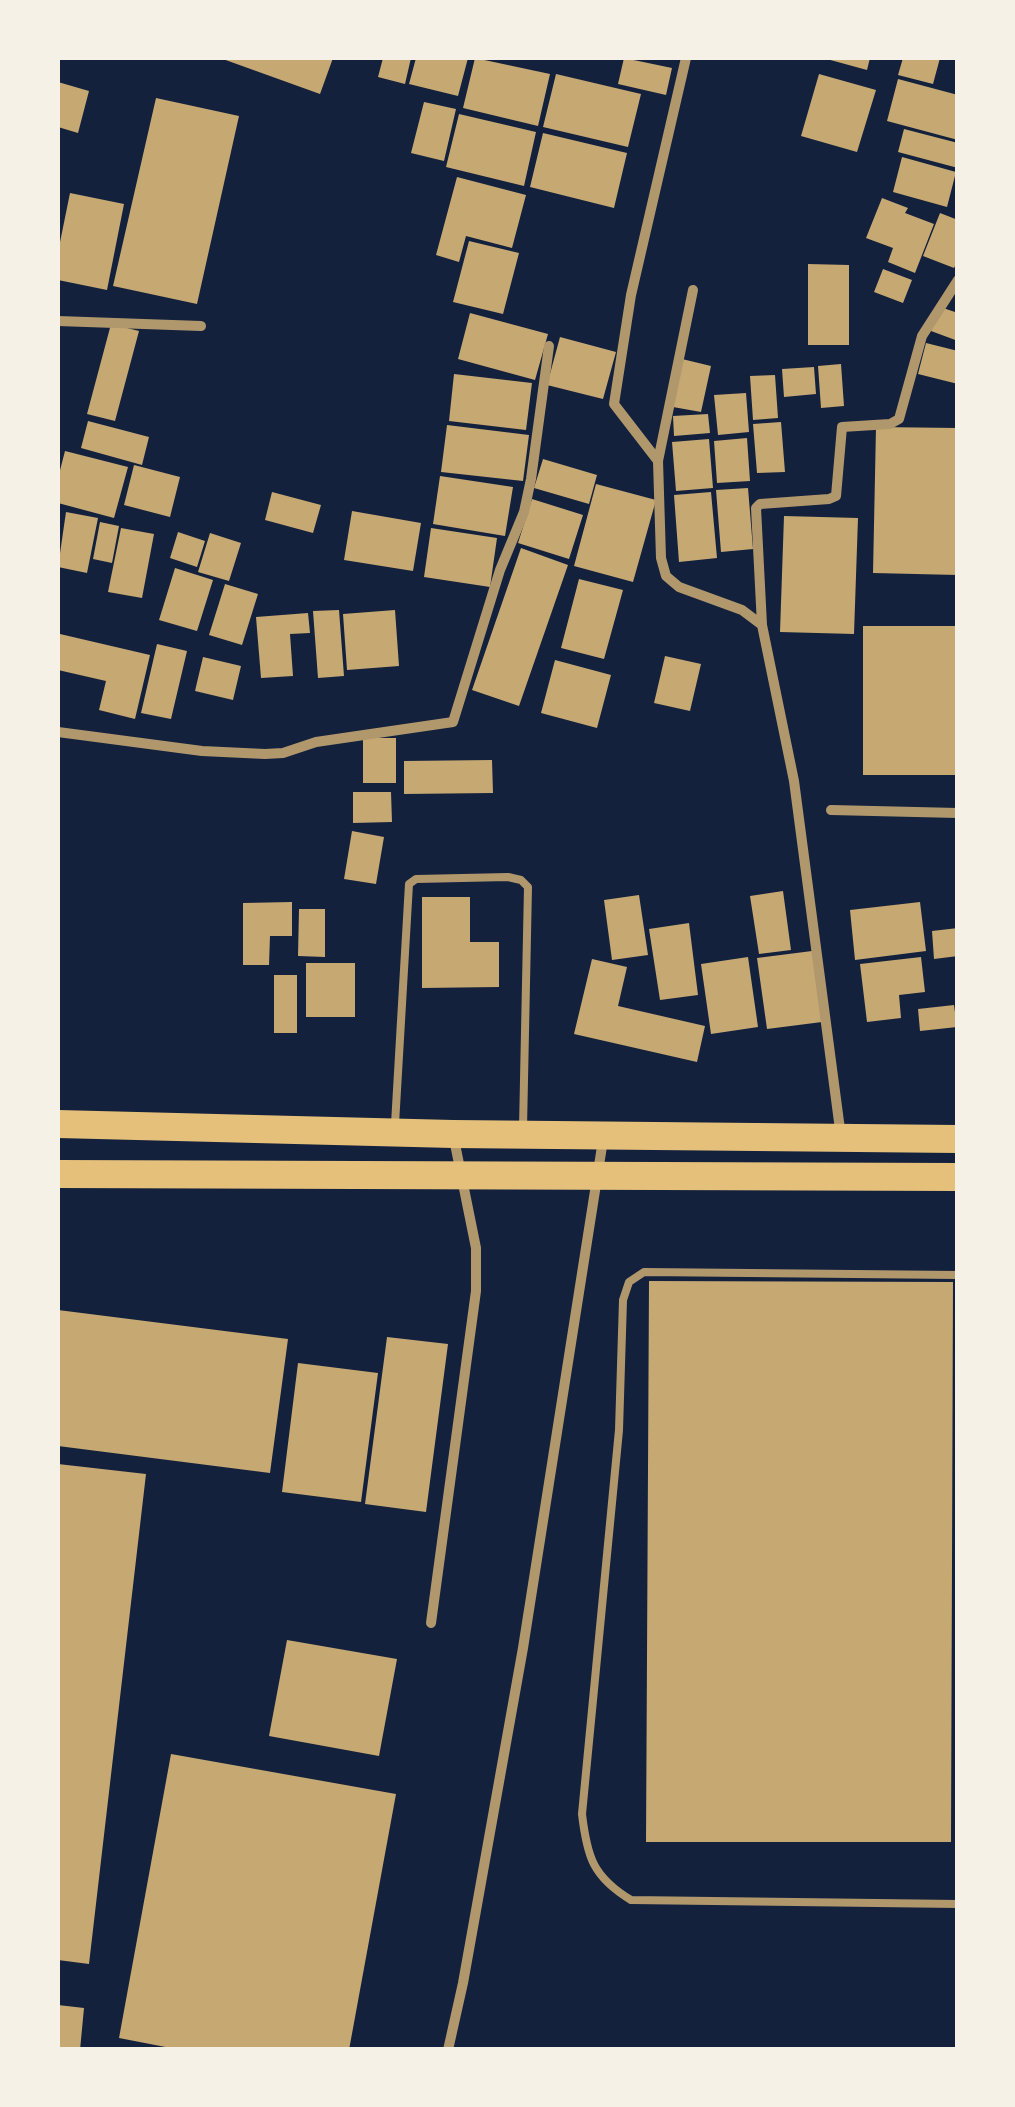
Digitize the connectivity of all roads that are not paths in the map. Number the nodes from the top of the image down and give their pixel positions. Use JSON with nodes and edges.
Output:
{"nodes":[{"id":1,"x":686,"y":58,"type":"edge"},
{"id":2,"x":958,"y":280,"type":"edge"},
{"id":3,"x":692,"y":290,"type":"dead end"},
{"id":4,"x":58,"y":321,"type":"edge"},
{"id":5,"x":200,"y":326,"type":"dead end"},
{"id":6,"x":549,"y":346,"type":"dead end"},
{"id":7,"x":658,"y":461,"type":"junction"},
{"id":8,"x":762,"y":624,"type":"junction"},
{"id":9,"x":58,"y":732,"type":"edge"},
{"id":10,"x":831,"y":810,"type":"dead end"},
{"id":11,"x":958,"y":813,"type":"edge"},
{"id":12,"x":58,"y":1124,"type":"edge"},
{"id":13,"x":395,"y":1130,"type":"junction"},
{"id":14,"x":522,"y":1132,"type":"junction"},
{"id":15,"x":453,"y":1134,"type":"junction"},
{"id":16,"x":604,"y":1134,"type":"junction"},
{"id":17,"x":841,"y":1138,"type":"junction"},
{"id":18,"x":958,"y":1138,"type":"edge"},
{"id":19,"x":58,"y":1174,"type":"edge"},
{"id":20,"x":460,"y":1176,"type":"junction"},
{"id":21,"x":600,"y":1178,"type":"junction"},
{"id":22,"x":958,"y":1178,"type":"edge"},
{"id":23,"x":958,"y":1274,"type":"edge"},
{"id":24,"x":431,"y":1623,"type":"dead end"},
{"id":25,"x":958,"y":1904,"type":"edge"},
{"id":26,"x":448,"y":2050,"type":"edge"}],
"edges":[{"from":1,"to":7,"type":"street"},
{"from":2,"to":8,"type":"street"},
{"from":3,"to":7,"type":"street"},
{"from":4,"to":5,"type":"street"},
{"from":6,"to":9,"type":"street"},
{"from":7,"to":8,"type":"street"},
{"from":8,"to":17,"type":"street"},
{"from":10,"to":11,"type":"street"},
{"from":12,"to":13,"type":"highway"},
{"from":13,"to":14,"type":"lane"},
{"from":13,"to":15,"type":"highway"},
{"from":14,"to":15,"type":"highway"},
{"from":14,"to":16,"type":"highway"},
{"from":15,"to":20,"type":"street"},
{"from":16,"to":17,"type":"highway"},
{"from":16,"to":21,"type":"street"},
{"from":17,"to":18,"type":"highway"},
{"from":19,"to":20,"type":"highway"},
{"from":20,"to":21,"type":"highway"},
{"from":20,"to":24,"type":"street"},
{"from":21,"to":22,"type":"highway"},
{"from":21,"to":26,"type":"street"},
{"from":23,"to":25,"type":"lane"}]}
